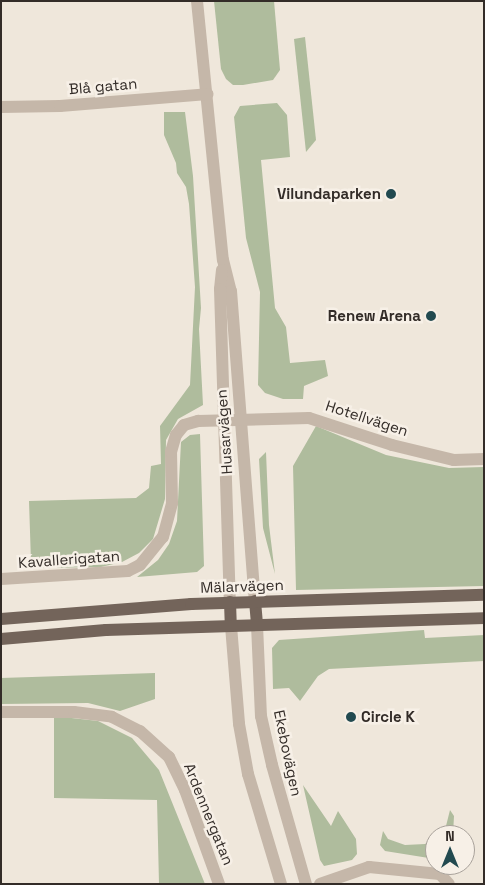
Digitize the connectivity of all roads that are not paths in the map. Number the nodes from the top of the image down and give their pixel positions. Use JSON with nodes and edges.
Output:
{"nodes":[{"id":1,"x":197,"y":1,"type":"edge"},
{"id":2,"x":208,"y":94,"type":"junction"},
{"id":3,"x":1,"y":107,"type":"edge"},
{"id":4,"x":224,"y":260,"type":"junction"},
{"id":5,"x":239,"y":418,"type":"junction"},
{"id":6,"x":225,"y":419,"type":"junction"},
{"id":7,"x":484,"y":459,"type":"edge"},
{"id":8,"x":1,"y":579,"type":"edge"},
{"id":9,"x":484,"y":594,"type":"edge"},
{"id":10,"x":255,"y":601,"type":"junction"},
{"id":11,"x":230,"y":602,"type":"junction"},
{"id":12,"x":484,"y":618,"type":"edge"},
{"id":13,"x":1,"y":619,"type":"edge"},
{"id":14,"x":257,"y":625,"type":"junction"},
{"id":15,"x":231,"y":626,"type":"junction"},
{"id":16,"x":1,"y":639,"type":"edge"},
{"id":17,"x":1,"y":712,"type":"edge"},
{"id":18,"x":219,"y":884,"type":"edge"},
{"id":19,"x":281,"y":884,"type":"edge"},
{"id":20,"x":306,"y":884,"type":"edge"},
{"id":21,"x":320,"y":884,"type":"edge"},
{"id":22,"x":449,"y":884,"type":"edge"}],
"edges":[{"from":1,"to":2,"type":"street","name":"Husarvägen"},
{"from":2,"to":3,"type":"street","name":"Blå gatan"},
{"from":2,"to":4,"type":"street","name":"Husarvägen"},
{"from":4,"to":5,"type":"street","name":"Husarvägen"},
{"from":4,"to":6,"type":"street","name":"Husarvägen"},
{"from":5,"to":6,"type":"street","name":"Kavallerigatan"},
{"from":5,"to":7,"type":"street","name":"Hotellvägen"},
{"from":5,"to":10,"type":"street","name":"Husarvägen"},
{"from":6,"to":8,"type":"street","name":"Kavallerigatan"},
{"from":6,"to":11,"type":"street","name":"Husarvägen"},
{"from":9,"to":10,"type":"main road","name":"Mälarvägen"},
{"from":10,"to":11,"type":"main road","name":"Mälarvägen"},
{"from":10,"to":14,"type":"main road"},
{"from":11,"to":13,"type":"main road","name":"Mälarvägen"},
{"from":11,"to":15,"type":"main road"},
{"from":12,"to":14,"type":"main road"},
{"from":14,"to":15,"type":"main road"},
{"from":14,"to":20,"type":"street","name":"Ekebovägen"},
{"from":15,"to":16,"type":"main road"},
{"from":15,"to":19,"type":"street"},
{"from":17,"to":18,"type":"street","name":"Ardennergatan"},
{"from":21,"to":22,"type":"street"}]}
